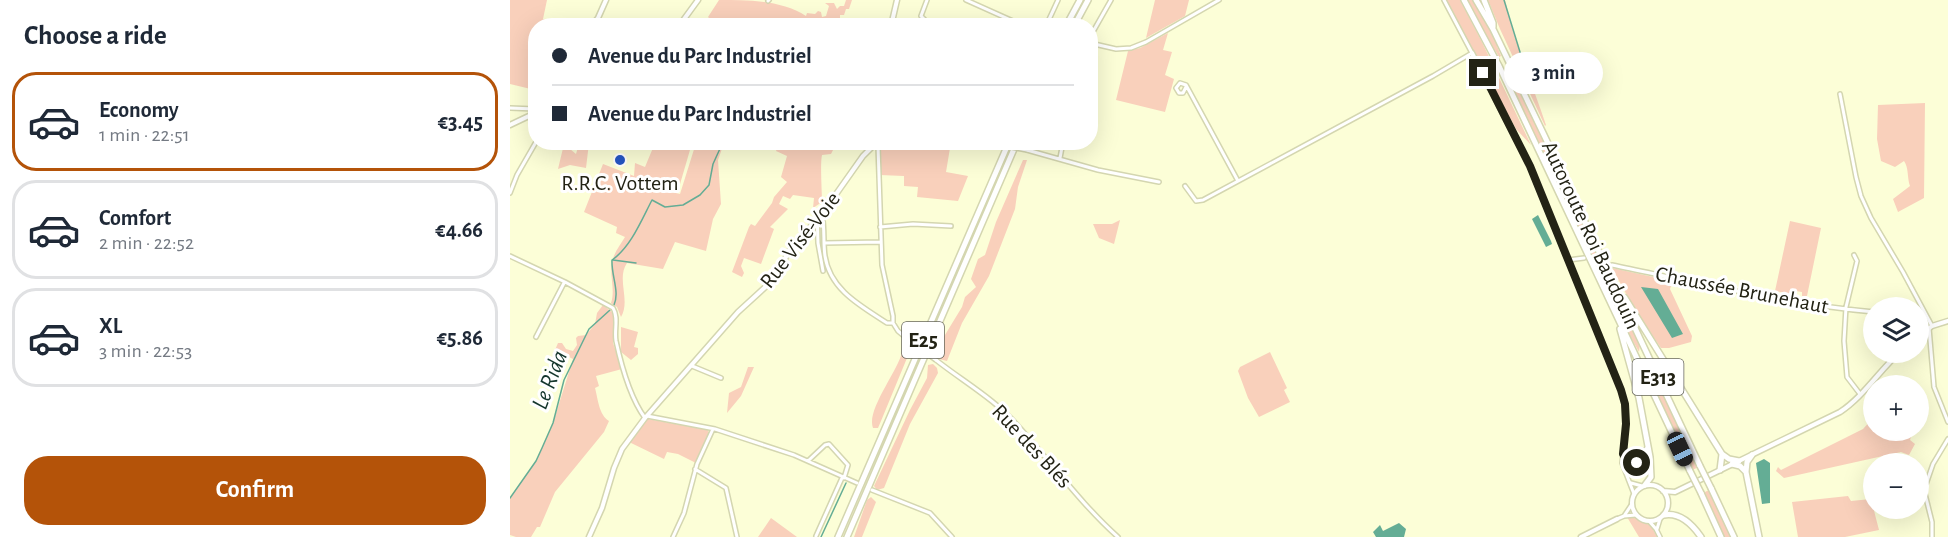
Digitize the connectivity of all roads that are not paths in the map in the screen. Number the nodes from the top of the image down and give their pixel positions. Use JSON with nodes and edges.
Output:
{"nodes":[{"id":1,"x":606,"y":0,"type":"edge"},
{"id":2,"x":698,"y":0,"type":"edge"},
{"id":3,"x":897,"y":0,"type":"edge"},
{"id":4,"x":927,"y":0,"type":"edge"},
{"id":5,"x":966,"y":0,"type":"edge"},
{"id":6,"x":1058,"y":0,"type":"edge"},
{"id":7,"x":1080,"y":0,"type":"edge"},
{"id":8,"x":1088,"y":0,"type":"edge"},
{"id":9,"x":1111,"y":0,"type":"edge"},
{"id":10,"x":1219,"y":0,"type":"edge"},
{"id":11,"x":1444,"y":0,"type":"edge"},
{"id":12,"x":1464,"y":0,"type":"edge"},
{"id":13,"x":1476,"y":0,"type":"edge"},
{"id":14,"x":1484,"y":0,"type":"edge"},
{"id":15,"x":598,"y":18,"type":"edge"},
{"id":16,"x":685,"y":18,"type":"edge"},
{"id":17,"x":893,"y":18,"type":"edge"},
{"id":18,"x":923,"y":18,"type":"edge"},
{"id":19,"x":1006,"y":18,"type":"edge"},
{"id":20,"x":1050,"y":18,"type":"edge"},
{"id":21,"x":1070,"y":18,"type":"edge"},
{"id":22,"x":1078,"y":18,"type":"edge"},
{"id":23,"x":1098,"y":23,"type":"edge"},
{"id":24,"x":1492,"y":29,"type":"junction"},
{"id":25,"x":1098,"y":45,"type":"edge"},
{"id":26,"x":1472,"y":53,"type":"junction"},
{"id":27,"x":1186,"y":87,"type":"dead end"},
{"id":28,"x":1840,"y":94,"type":"dead end"},
{"id":29,"x":510,"y":108,"type":"edge"},
{"id":30,"x":528,"y":109,"type":"edge"},
{"id":31,"x":528,"y":116,"type":"edge"},
{"id":32,"x":510,"y":125,"type":"edge"},
{"id":33,"x":531,"y":150,"type":"edge"},
{"id":34,"x":869,"y":150,"type":"edge"},
{"id":35,"x":878,"y":150,"type":"edge"},
{"id":36,"x":1006,"y":150,"type":"edge"},
{"id":37,"x":1014,"y":150,"type":"edge"},
{"id":38,"x":1027,"y":150,"type":"edge"},
{"id":39,"x":1062,"y":150,"type":"edge"},
{"id":40,"x":1060,"y":159,"type":"junction"},
{"id":41,"x":517,"y":175,"type":"junction"},
{"id":42,"x":510,"y":178,"type":"edge"},
{"id":43,"x":1238,"y":181,"type":"junction"},
{"id":44,"x":1159,"y":182,"type":"dead end"},
{"id":45,"x":511,"y":186,"type":"edge"},
{"id":46,"x":1185,"y":186,"type":"dead end"},
{"id":47,"x":510,"y":194,"type":"edge"},
{"id":48,"x":817,"y":212,"type":"dead end"},
{"id":49,"x":822,"y":214,"type":"junction"},
{"id":50,"x":816,"y":221,"type":"junction"},
{"id":51,"x":951,"y":226,"type":"dead end"},
{"id":52,"x":880,"y":227,"type":"junction"},
{"id":53,"x":881,"y":242,"type":"junction"},
{"id":54,"x":824,"y":243,"type":"junction"},
{"id":55,"x":1854,"y":255,"type":"dead end"},
{"id":56,"x":510,"y":256,"type":"edge"},
{"id":57,"x":1584,"y":258,"type":"tunnel mouth"},
{"id":58,"x":1568,"y":260,"type":"junction"},
{"id":59,"x":1612,"y":265,"type":"tunnel mouth"},
{"id":60,"x":823,"y":271,"type":"dead end"},
{"id":61,"x":565,"y":282,"type":"junction"},
{"id":62,"x":1616,"y":287,"type":"junction"},
{"id":63,"x":1916,"y":297,"type":"edge"},
{"id":64,"x":1845,"y":309,"type":"junction"},
{"id":65,"x":1863,"y":311,"type":"edge"},
{"id":66,"x":1948,"y":321,"type":"edge"},
{"id":67,"x":1619,"y":322,"type":"junction"},
{"id":68,"x":893,"y":323,"type":"junction"},
{"id":69,"x":1929,"y":323,"type":"edge"},
{"id":70,"x":1931,"y":327,"type":"junction"},
{"id":71,"x":536,"y":337,"type":"dead end"},
{"id":72,"x":1890,"y":363,"type":"edge"},
{"id":73,"x":692,"y":366,"type":"junction"},
{"id":74,"x":721,"y":378,"type":"dead end"},
{"id":75,"x":1860,"y":394,"type":"junction"},
{"id":76,"x":1947,"y":415,"type":"edge"},
{"id":77,"x":646,"y":417,"type":"junction"},
{"id":78,"x":1948,"y":422,"type":"edge"},
{"id":79,"x":713,"y":429,"type":"junction"},
{"id":80,"x":1948,"y":439,"type":"edge"},
{"id":81,"x":1648,"y":444,"type":"junction"},
{"id":82,"x":1623,"y":454,"type":"junction"},
{"id":83,"x":1722,"y":454,"type":"junction"},
{"id":84,"x":1752,"y":455,"type":"junction"},
{"id":85,"x":1739,"y":461,"type":"junction"},
{"id":86,"x":807,"y":462,"type":"junction"},
{"id":87,"x":1732,"y":464,"type":"junction"},
{"id":88,"x":695,"y":469,"type":"junction"},
{"id":89,"x":1720,"y":470,"type":"junction"},
{"id":90,"x":1746,"y":472,"type":"junction"},
{"id":91,"x":844,"y":478,"type":"junction"},
{"id":92,"x":1629,"y":482,"type":"junction"},
{"id":93,"x":857,"y":483,"type":"dead end"},
{"id":94,"x":1644,"y":486,"type":"junction"},
{"id":95,"x":872,"y":490,"type":"dead end"},
{"id":96,"x":1664,"y":491,"type":"junction"},
{"id":97,"x":1675,"y":492,"type":"junction"},
{"id":98,"x":1634,"y":494,"type":"junction"},
{"id":99,"x":1668,"y":503,"type":"junction"},
{"id":100,"x":1632,"y":504,"type":"junction"},
{"id":101,"x":1636,"y":515,"type":"junction"},
{"id":102,"x":1624,"y":516,"type":"junction"},
{"id":103,"x":1662,"y":517,"type":"junction"},
{"id":104,"x":1617,"y":519,"type":"joint"},
{"id":105,"x":1649,"y":521,"type":"junction"},
{"id":106,"x":1657,"y":531,"type":"junction"},
{"id":107,"x":816,"y":536,"type":"edge"},
{"id":108,"x":589,"y":537,"type":"edge"},
{"id":109,"x":673,"y":537,"type":"edge"},
{"id":110,"x":737,"y":537,"type":"edge"},
{"id":111,"x":838,"y":537,"type":"edge"},
{"id":112,"x":847,"y":537,"type":"edge"},
{"id":113,"x":952,"y":537,"type":"edge"},
{"id":114,"x":1118,"y":537,"type":"edge"},
{"id":115,"x":1581,"y":537,"type":"edge"},
{"id":116,"x":1660,"y":537,"type":"edge"},
{"id":117,"x":1701,"y":537,"type":"edge"},
{"id":118,"x":1721,"y":537,"type":"edge"},
{"id":119,"x":1734,"y":537,"type":"edge"},
{"id":120,"x":1759,"y":537,"type":"edge"},
{"id":121,"x":1932,"y":537,"type":"edge"}],
"edges":[{"from":1,"to":15,"type":"street"},
{"from":2,"to":16,"type":"street"},
{"from":3,"to":17,"type":"street"},
{"from":4,"to":18,"type":"street"},
{"from":5,"to":19,"type":"street"},
{"from":6,"to":20,"type":"street"},
{"from":7,"to":21,"type":"highway"},
{"from":8,"to":22,"type":"highway"},
{"from":9,"to":23,"type":"street"},
{"from":10,"to":25,"type":"street"},
{"from":11,"to":26,"type":"street"},
{"from":12,"to":67,"type":"highway","name":"Autoroute Roi Baudouin","number":"E313"},
{"from":13,"to":24,"type":"highway","name":"Autoroute Roi Baudouin","number":"E313"},
{"from":14,"to":24,"type":"highway"},
{"from":24,"to":62,"type":"highway","name":"Autoroute Roi Baudouin","number":"E313"},
{"from":26,"to":43,"type":"street"},
{"from":26,"to":58,"type":"street"},
{"from":27,"to":43,"type":"street"},
{"from":28,"to":63,"type":"street"},
{"from":29,"to":30,"type":"street"},
{"from":31,"to":32,"type":"street"},
{"from":33,"to":41,"type":"street"},
{"from":34,"to":49,"type":"street","name":"Rue Visé-Voie"},
{"from":35,"to":52,"type":"street"},
{"from":36,"to":111,"type":"highway","number":"E25"},
{"from":37,"to":112,"type":"highway","number":"E25"},
{"from":38,"to":40,"type":"street","bridge":true},
{"from":39,"to":40,"type":"street"},
{"from":40,"to":44,"type":"street"},
{"from":41,"to":42,"type":"street"},
{"from":41,"to":45,"type":"street"},
{"from":43,"to":46,"type":"street"},
{"from":45,"to":47,"type":"street"},
{"from":48,"to":50,"type":"street"},
{"from":49,"to":50,"type":"street","name":"Rue Visé-Voie"},
{"from":49,"to":54,"type":"street"},
{"from":50,"to":60,"type":"street"},
{"from":50,"to":73,"type":"street","name":"Rue Visé-Voie"},
{"from":51,"to":52,"type":"street"},
{"from":52,"to":53,"type":"street"},
{"from":53,"to":54,"type":"street"},
{"from":53,"to":68,"type":"street"},
{"from":54,"to":68,"type":"street"},
{"from":55,"to":64,"type":"street"},
{"from":56,"to":61,"type":"street"},
{"from":57,"to":58,"type":"street"},
{"from":58,"to":82,"type":"street"},
{"from":59,"to":64,"type":"street","name":"Chaussée Brunehaut"},
{"from":61,"to":71,"type":"street"},
{"from":61,"to":77,"type":"street"},
{"from":62,"to":83,"type":"highway"},
{"from":62,"to":119,"type":"highway","name":"Autoroute Roi Baudouin","number":"E313","bridge":true},
{"from":64,"to":65,"type":"street","name":"Chaussée Brunehaut"},
{"from":64,"to":75,"type":"street"},
{"from":66,"to":70,"type":"street"},
{"from":67,"to":81,"type":"highway"},
{"from":67,"to":118,"type":"highway","name":"Autoroute Roi Baudouin","number":"E313","bridge":true},
{"from":68,"to":114,"type":"street","name":"Rue des Blés","bridge":true},
{"from":69,"to":70,"type":"street"},
{"from":70,"to":76,"type":"street"},
{"from":72,"to":75,"type":"street"},
{"from":73,"to":74,"type":"street"},
{"from":73,"to":77,"type":"street","name":"Rue Visé-Voie"},
{"from":75,"to":84,"type":"street"},
{"from":76,"to":78,"type":"street"},
{"from":77,"to":79,"type":"street"},
{"from":77,"to":108,"type":"street","name":"Rue Visé-Voie"},
{"from":79,"to":86,"type":"street"},
{"from":79,"to":88,"type":"street"},
{"from":80,"to":121,"type":"street"},
{"from":81,"to":82,"type":"highway"},
{"from":81,"to":94,"type":"highway"},
{"from":82,"to":92,"type":"street"},
{"from":83,"to":85,"type":"highway"},
{"from":83,"to":89,"type":"highway"},
{"from":84,"to":85,"type":"street"},
{"from":84,"to":90,"type":"highway"},
{"from":85,"to":87,"type":"street"},
{"from":86,"to":91,"type":"street"},
{"from":86,"to":91,"type":"street"},
{"from":87,"to":89,"type":"street"},
{"from":87,"to":90,"type":"highway"},
{"from":88,"to":109,"type":"street"},
{"from":88,"to":110,"type":"street"},
{"from":89,"to":97,"type":"street"},
{"from":90,"to":120,"type":"highway"},
{"from":91,"to":93,"type":"street"},
{"from":91,"to":107,"type":"street"},
{"from":92,"to":94,"type":"street"},
{"from":92,"to":98,"type":"street"},
{"from":94,"to":96,"type":"street"},
{"from":94,"to":98,"type":"street"},
{"from":95,"to":113,"type":"street"},
{"from":96,"to":97,"type":"street"},
{"from":96,"to":99,"type":"street"},
{"from":97,"to":99,"type":"street"},
{"from":98,"to":100,"type":"street"},
{"from":99,"to":103,"type":"street"},
{"from":100,"to":101,"type":"street"},
{"from":100,"to":102,"type":"street"},
{"from":101,"to":102,"type":"street"},
{"from":101,"to":105,"type":"street"},
{"from":102,"to":104,"type":"street"},
{"from":103,"to":105,"type":"street"},
{"from":103,"to":106,"type":"street"},
{"from":103,"to":117,"type":"highway"},
{"from":104,"to":115,"type":"street"},
{"from":105,"to":106,"type":"street"},
{"from":106,"to":116,"type":"street"}]}
